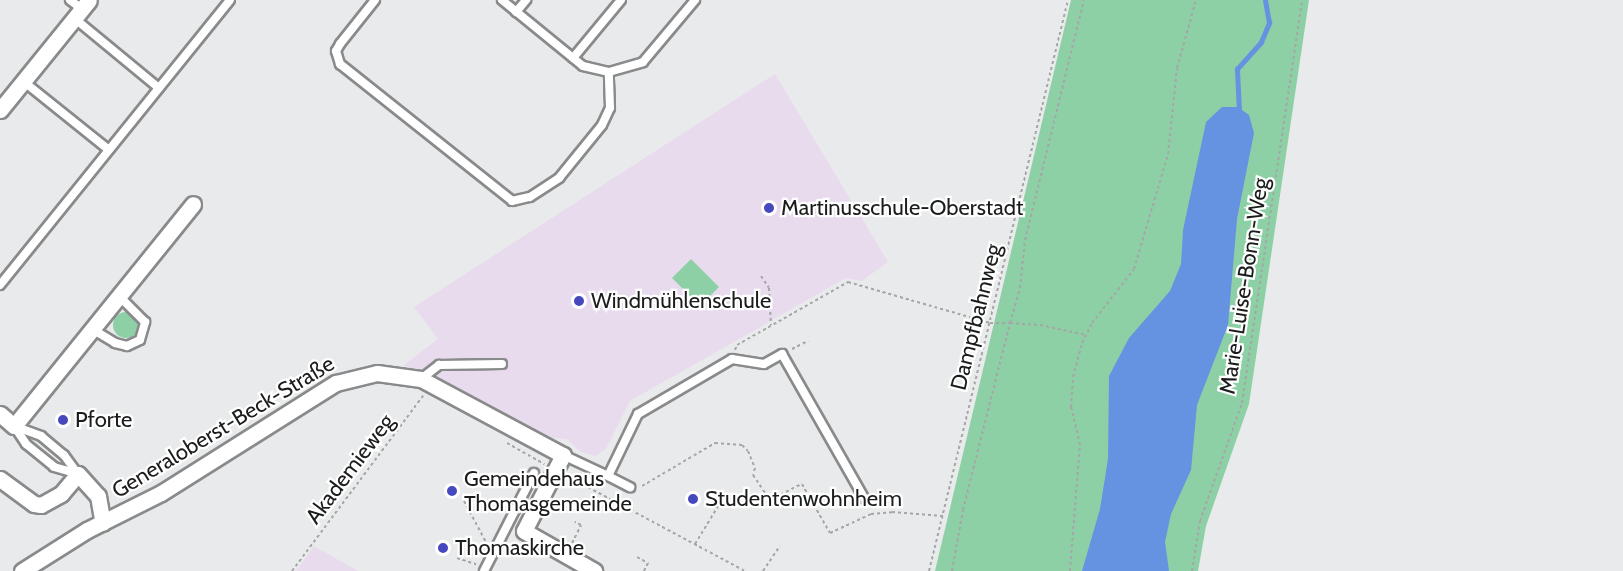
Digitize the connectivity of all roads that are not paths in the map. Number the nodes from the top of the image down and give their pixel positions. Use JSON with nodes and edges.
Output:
{"nodes":[{"id":1,"x":230,"y":0,"type":"edge"},
{"id":2,"x":375,"y":0,"type":"edge"},
{"id":3,"x":502,"y":0,"type":"edge"},
{"id":4,"x":526,"y":0,"type":"edge"},
{"id":5,"x":621,"y":0,"type":"edge"},
{"id":6,"x":690,"y":2,"type":"edge"},
{"id":7,"x":79,"y":7,"type":"edge"},
{"id":8,"x":516,"y":12,"type":"junction"},
{"id":9,"x":573,"y":58,"type":"junction"},
{"id":10,"x":609,"y":72,"type":"junction"},
{"id":11,"x":23,"y":81,"type":"junction"},
{"id":12,"x":159,"y":88,"type":"junction"},
{"id":13,"x":0,"y":110,"type":"edge"},
{"id":14,"x":109,"y":150,"type":"junction"},
{"id":15,"x":193,"y":204,"type":"dead end"},
{"id":16,"x":0,"y":285,"type":"edge"},
{"id":17,"x":119,"y":296,"type":"junction"},
{"id":18,"x":92,"y":329,"type":"junction"},
{"id":19,"x":502,"y":364,"type":"dead end"},
{"id":20,"x":425,"y":387,"type":"junction"},
{"id":21,"x":0,"y":414,"type":"edge"},
{"id":22,"x":14,"y":426,"type":"junction"},
{"id":23,"x":563,"y":456,"type":"junction"},
{"id":24,"x":534,"y":473,"type":"dead end"},
{"id":25,"x":78,"y":474,"type":"junction"},
{"id":26,"x":608,"y":476,"type":"junction"},
{"id":27,"x":0,"y":478,"type":"edge"},
{"id":28,"x":630,"y":487,"type":"dead end"},
{"id":29,"x":864,"y":498,"type":"dead end"},
{"id":30,"x":103,"y":522,"type":"junction"},
{"id":31,"x":484,"y":569,"type":"edge"},
{"id":32,"x":22,"y":571,"type":"edge"},
{"id":33,"x":594,"y":571,"type":"edge"}],
"edges":[{"from":1,"to":12,"type":"lane"},
{"from":2,"to":10,"type":"lane"},
{"from":3,"to":8,"type":"lane"},
{"from":4,"to":8,"type":"lane"},
{"from":5,"to":9,"type":"lane"},
{"from":6,"to":10,"type":"lane"},
{"from":7,"to":11,"type":"street"},
{"from":7,"to":12,"type":"lane"},
{"from":8,"to":9,"type":"lane"},
{"from":9,"to":10,"type":"lane"},
{"from":11,"to":13,"type":"street"},
{"from":11,"to":14,"type":"lane"},
{"from":12,"to":14,"type":"lane"},
{"from":14,"to":16,"type":"lane"},
{"from":15,"to":17,"type":"street"},
{"from":17,"to":18,"type":"street"},
{"from":17,"to":18,"type":"lane"},
{"from":18,"to":22,"type":"street"},
{"from":19,"to":20,"type":"lane"},
{"from":20,"to":23,"type":"street","name":"Generaloberst-Beck-Straße"},
{"from":20,"to":30,"type":"street","name":"Generaloberst-Beck-Straße"},
{"from":21,"to":22,"type":"street"},
{"from":22,"to":25,"type":"lane"},
{"from":22,"to":25,"type":"lane"},
{"from":23,"to":26,"type":"lane"},
{"from":23,"to":33,"type":"street"},
{"from":24,"to":31,"type":"lane"},
{"from":25,"to":27,"type":"street","name":"Generaloberst-Beck-Straße"},
{"from":25,"to":30,"type":"street","name":"Generaloberst-Beck-Straße"},
{"from":26,"to":28,"type":"lane"},
{"from":26,"to":29,"type":"lane"},
{"from":30,"to":32,"type":"street","name":"Generaloberst-Beck-Straße"}]}
